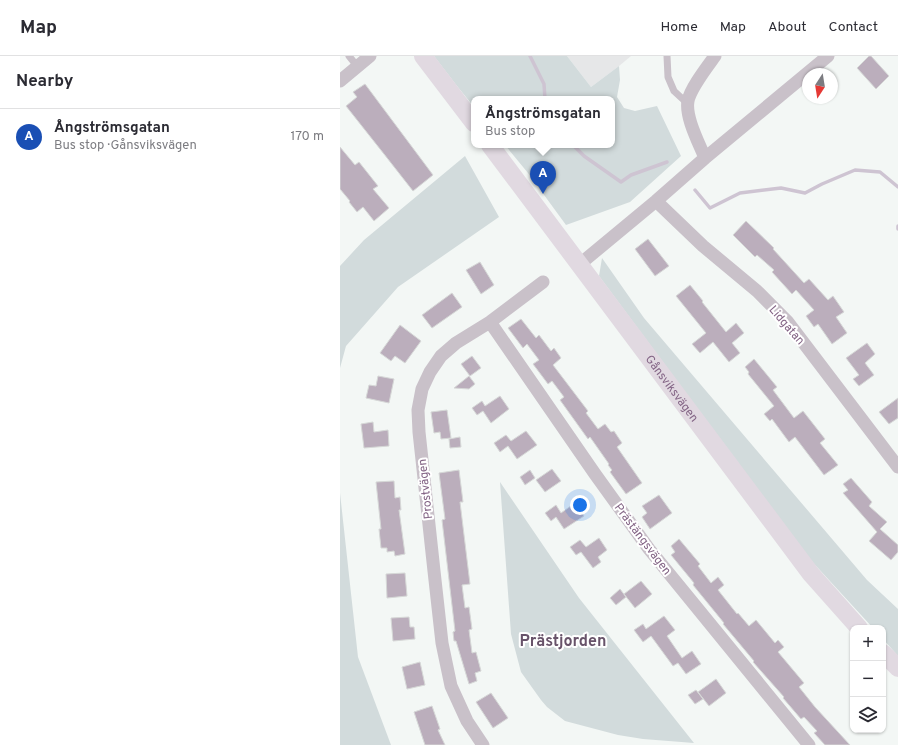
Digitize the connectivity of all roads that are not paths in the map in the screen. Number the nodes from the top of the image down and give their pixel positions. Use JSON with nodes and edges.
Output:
{"nodes":[{"id":1,"x":370,"y":56,"type":"edge"},
{"id":2,"x":423,"y":56,"type":"edge"},
{"id":3,"x":667,"y":56,"type":"edge"},
{"id":4,"x":715,"y":56,"type":"edge"},
{"id":5,"x":828,"y":56,"type":"edge"},
{"id":6,"x":353,"y":61,"type":"edge"},
{"id":7,"x":340,"y":81,"type":"edge"},
{"id":8,"x":687,"y":103,"type":"junction"},
{"id":9,"x":471,"y":119,"type":"edge"},
{"id":10,"x":492,"y":148,"type":"edge"},
{"id":11,"x":705,"y":158,"type":"junction"},
{"id":12,"x":656,"y":201,"type":"junction"},
{"id":13,"x":580,"y":264,"type":"junction"},
{"id":14,"x":543,"y":282,"type":"dead end"},
{"id":15,"x":490,"y":322,"type":"junction"},
{"id":16,"x":898,"y":467,"type":"edge"},
{"id":17,"x":856,"y":625,"type":"edge"},
{"id":18,"x":886,"y":656,"type":"edge"},
{"id":19,"x":898,"y":668,"type":"edge"},
{"id":20,"x":482,"y":745,"type":"edge"},
{"id":21,"x":809,"y":745,"type":"edge"}],
"edges":[{"from":1,"to":6,"type":"street"},
{"from":2,"to":9,"type":"main road"},
{"from":3,"to":8,"type":"lane"},
{"from":4,"to":8,"type":"street"},
{"from":5,"to":11,"type":"street"},
{"from":6,"to":7,"type":"street"},
{"from":8,"to":11,"type":"street"},
{"from":10,"to":13,"type":"main road","name":"Gånsviksvägen"},
{"from":11,"to":12,"type":"street"},
{"from":12,"to":13,"type":"street"},
{"from":12,"to":16,"type":"street","name":"Lidgatan"},
{"from":13,"to":17,"type":"main road","name":"Gånsviksvägen"},
{"from":14,"to":15,"type":"street","name":"Prostvägen"},
{"from":15,"to":20,"type":"street","name":"Prostvägen"},
{"from":15,"to":21,"type":"street","name":"Prästängsvägen"},
{"from":18,"to":19,"type":"main road"}]}
